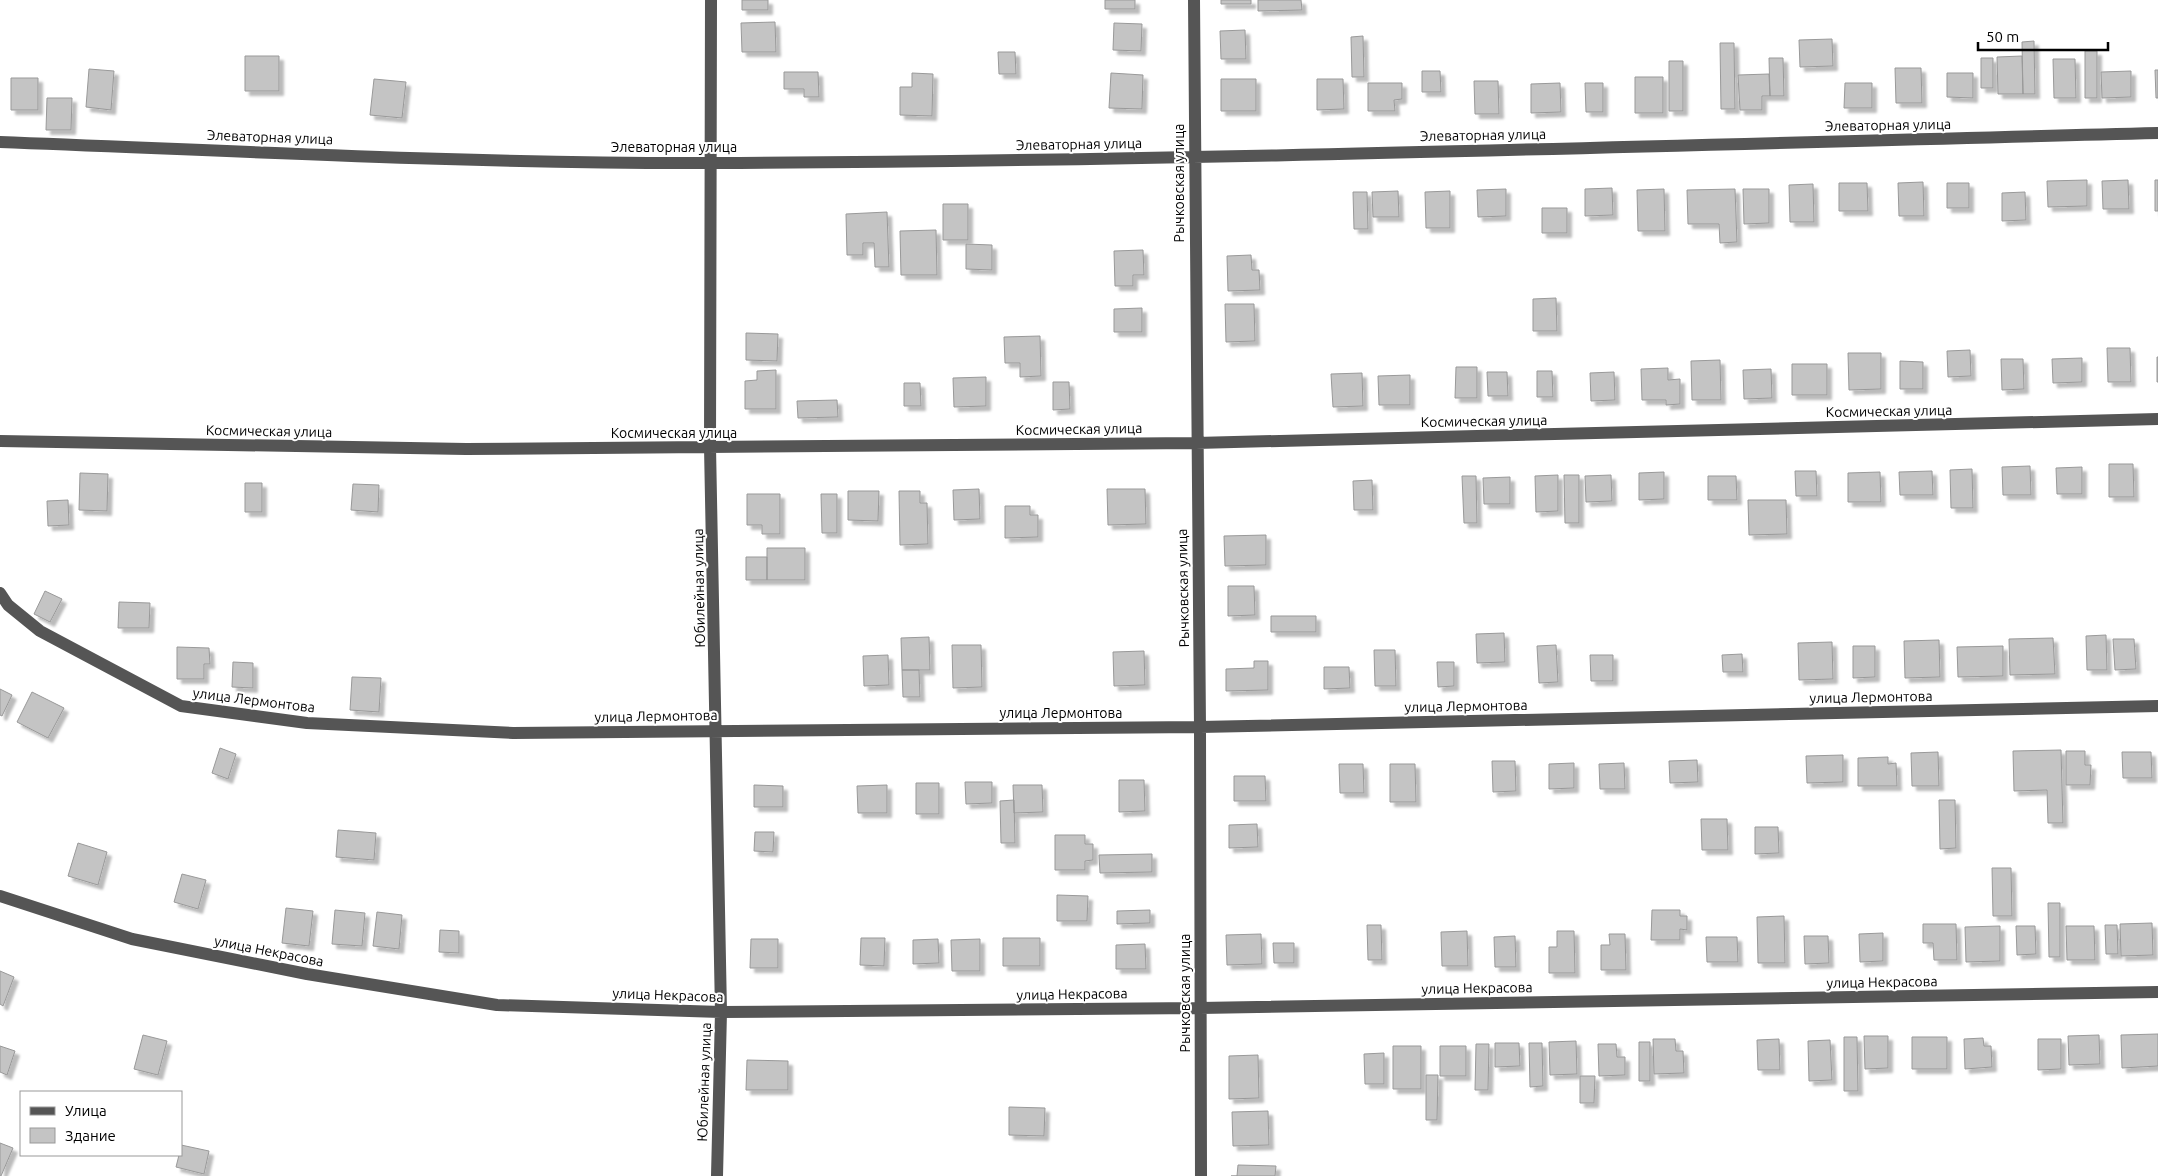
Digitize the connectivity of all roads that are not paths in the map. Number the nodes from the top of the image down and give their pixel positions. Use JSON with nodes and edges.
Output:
{"nodes":[{"id":1,"x":711,"y":0,"type":"edge"},
{"id":2,"x":1194,"y":0,"type":"edge"},
{"id":3,"x":2158,"y":133,"type":"edge"},
{"id":4,"x":0,"y":142,"type":"edge"},
{"id":5,"x":1194,"y":157,"type":"junction"},
{"id":6,"x":712,"y":163,"type":"junction"},
{"id":7,"x":2158,"y":419,"type":"edge"},
{"id":8,"x":0,"y":441,"type":"edge"},
{"id":9,"x":1196,"y":443,"type":"junction"},
{"id":10,"x":710,"y":448,"type":"junction"},
{"id":11,"x":0,"y":593,"type":"edge"},
{"id":12,"x":2158,"y":706,"type":"edge"},
{"id":13,"x":1200,"y":726,"type":"junction"},
{"id":14,"x":717,"y":730,"type":"junction"},
{"id":15,"x":0,"y":896,"type":"edge"},
{"id":16,"x":2158,"y":992,"type":"edge"},
{"id":17,"x":1200,"y":1008,"type":"junction"},
{"id":18,"x":721,"y":1012,"type":"junction"},
{"id":19,"x":716,"y":1176,"type":"edge"},
{"id":20,"x":1201,"y":1176,"type":"edge"}],
"edges":[{"from":1,"to":6,"type":"street","name":"Юбилейная улица"},
{"from":2,"to":5,"type":"street","name":"Рычковская улица"},
{"from":3,"to":5,"type":"street","name":"Элеваторная улица"},
{"from":4,"to":6,"type":"street","name":"Элеваторная улица"},
{"from":5,"to":6,"type":"street","name":"Элеваторная улица"},
{"from":5,"to":9,"type":"street","name":"Рычковская улица"},
{"from":6,"to":10,"type":"street","name":"Юбилейная улица"},
{"from":7,"to":9,"type":"street","name":"Космическая улица"},
{"from":8,"to":10,"type":"street","name":"Космическая улица"},
{"from":9,"to":10,"type":"street","name":"Космическая улица"},
{"from":9,"to":13,"type":"street","name":"Рычковская улица"},
{"from":10,"to":14,"type":"street","name":"Юбилейная улица"},
{"from":11,"to":14,"type":"street","name":"улица Лермонтова"},
{"from":12,"to":13,"type":"street","name":"улица Лермонтова"},
{"from":13,"to":14,"type":"street","name":"улица Лермонтова"},
{"from":13,"to":17,"type":"street","name":"Рычковская улица"},
{"from":14,"to":18,"type":"street","name":"Юбилейная улица"},
{"from":15,"to":18,"type":"street","name":"улица Некрасова"},
{"from":16,"to":17,"type":"street","name":"улица Некрасова"},
{"from":17,"to":18,"type":"street","name":"улица Некрасова"},
{"from":17,"to":20,"type":"street","name":"Рычковская улица"},
{"from":18,"to":19,"type":"street","name":"Юбилейная улица"}]}
